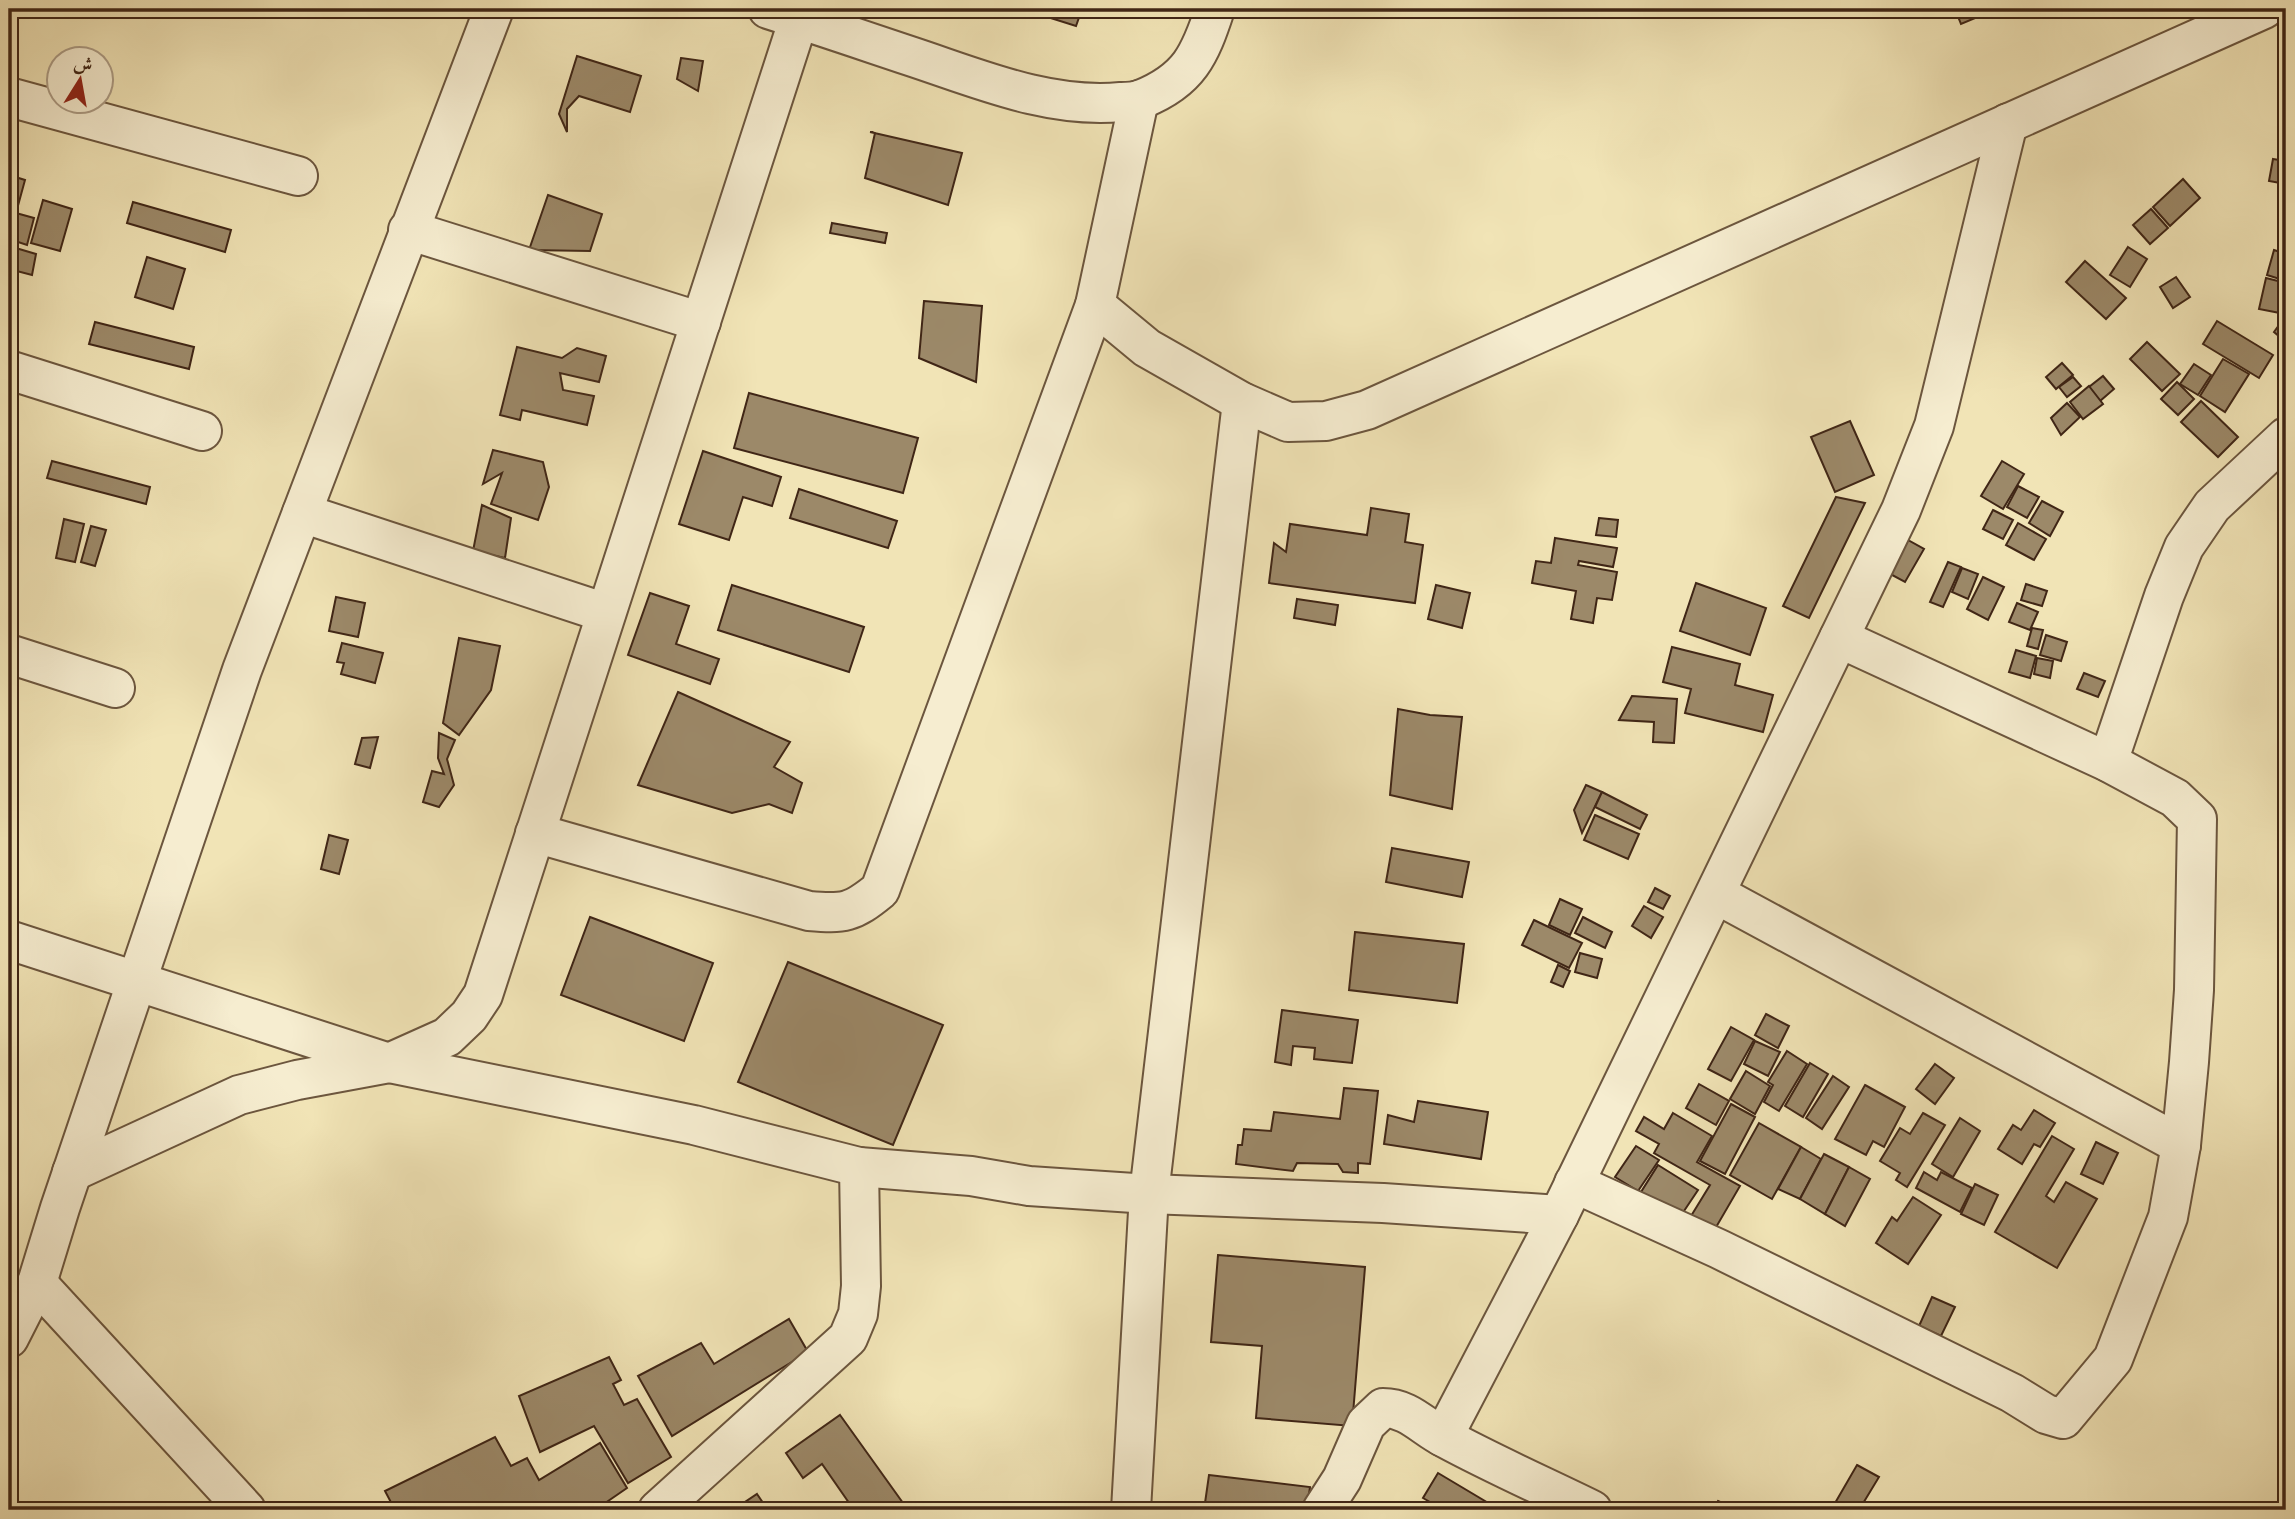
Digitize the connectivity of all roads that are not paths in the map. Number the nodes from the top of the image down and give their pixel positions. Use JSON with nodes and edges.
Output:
{"nodes":[{"id":1,"x":494,"y":9,"type":"edge"},
{"id":2,"x":1215,"y":9,"type":"edge"},
{"id":3,"x":2264,"y":9,"type":"edge"},
{"id":4,"x":790,"y":12,"type":"edge"},
{"id":5,"x":9,"y":97,"type":"edge"},
{"id":6,"x":1139,"y":100,"type":"junction"},
{"id":7,"x":2008,"y":123,"type":"junction"},
{"id":8,"x":298,"y":176,"type":"dead end"},
{"id":9,"x":408,"y":230,"type":"junction"},
{"id":10,"x":1095,"y":305,"type":"junction"},
{"id":11,"x":701,"y":322,"type":"junction"},
{"id":12,"x":9,"y":370,"type":"edge"},
{"id":13,"x":1242,"y":402,"type":"junction"},
{"id":14,"x":202,"y":431,"type":"dead end"},
{"id":15,"x":2286,"y":437,"type":"edge"},
{"id":16,"x":302,"y":513,"type":"junction"},
{"id":17,"x":606,"y":613,"type":"junction"},
{"id":18,"x":1839,"y":638,"type":"junction"},
{"id":19,"x":9,"y":654,"type":"edge"},
{"id":20,"x":115,"y":688,"type":"dead end"},
{"id":21,"x":2108,"y":762,"type":"junction"},
{"id":22,"x":536,"y":833,"type":"junction"},
{"id":23,"x":1716,"y":894,"type":"junction"},
{"id":24,"x":9,"y":940,"type":"edge"},
{"id":25,"x":138,"y":981,"type":"junction"},
{"id":26,"x":390,"y":1063,"type":"junction"},
{"id":27,"x":2181,"y":1145,"type":"junction"},
{"id":28,"x":859,"y":1167,"type":"junction"},
{"id":29,"x":72,"y":1172,"type":"junction"},
{"id":30,"x":1149,"y":1194,"type":"junction"},
{"id":31,"x":1567,"y":1199,"type":"junction"},
{"id":32,"x":37,"y":1283,"type":"junction"},
{"id":33,"x":9,"y":1338,"type":"edge"},
{"id":34,"x":1443,"y":1437,"type":"junction"},
{"id":35,"x":246,"y":1510,"type":"edge"},
{"id":36,"x":658,"y":1510,"type":"edge"},
{"id":37,"x":1131,"y":1510,"type":"edge"},
{"id":38,"x":1322,"y":1510,"type":"edge"},
{"id":39,"x":1592,"y":1510,"type":"edge"}],
"edges":[{"from":1,"to":9,"type":"street"},
{"from":2,"to":6,"type":"street"},
{"from":3,"to":7,"type":"street"},
{"from":4,"to":6,"type":"street"},
{"from":4,"to":11,"type":"street"},
{"from":5,"to":8,"type":"street"},
{"from":6,"to":10,"type":"street"},
{"from":7,"to":13,"type":"street"},
{"from":7,"to":18,"type":"street"},
{"from":9,"to":11,"type":"street"},
{"from":9,"to":16,"type":"street"},
{"from":10,"to":13,"type":"street"},
{"from":10,"to":22,"type":"street"},
{"from":11,"to":17,"type":"street"},
{"from":12,"to":14,"type":"street"},
{"from":13,"to":30,"type":"street"},
{"from":15,"to":21,"type":"street"},
{"from":16,"to":17,"type":"street"},
{"from":16,"to":25,"type":"street"},
{"from":17,"to":22,"type":"street"},
{"from":18,"to":21,"type":"street"},
{"from":18,"to":23,"type":"street"},
{"from":19,"to":20,"type":"street"},
{"from":21,"to":27,"type":"street"},
{"from":22,"to":26,"type":"street"},
{"from":23,"to":27,"type":"street"},
{"from":23,"to":31,"type":"street"},
{"from":24,"to":25,"type":"street"},
{"from":25,"to":26,"type":"street"},
{"from":25,"to":29,"type":"street"},
{"from":26,"to":28,"type":"street"},
{"from":26,"to":29,"type":"street"},
{"from":27,"to":31,"type":"street"},
{"from":28,"to":30,"type":"street"},
{"from":28,"to":36,"type":"street"},
{"from":29,"to":32,"type":"street"},
{"from":30,"to":31,"type":"street"},
{"from":30,"to":37,"type":"street"},
{"from":31,"to":34,"type":"street"},
{"from":32,"to":33,"type":"street"},
{"from":32,"to":35,"type":"street"},
{"from":34,"to":38,"type":"street"},
{"from":34,"to":39,"type":"street"}]}
